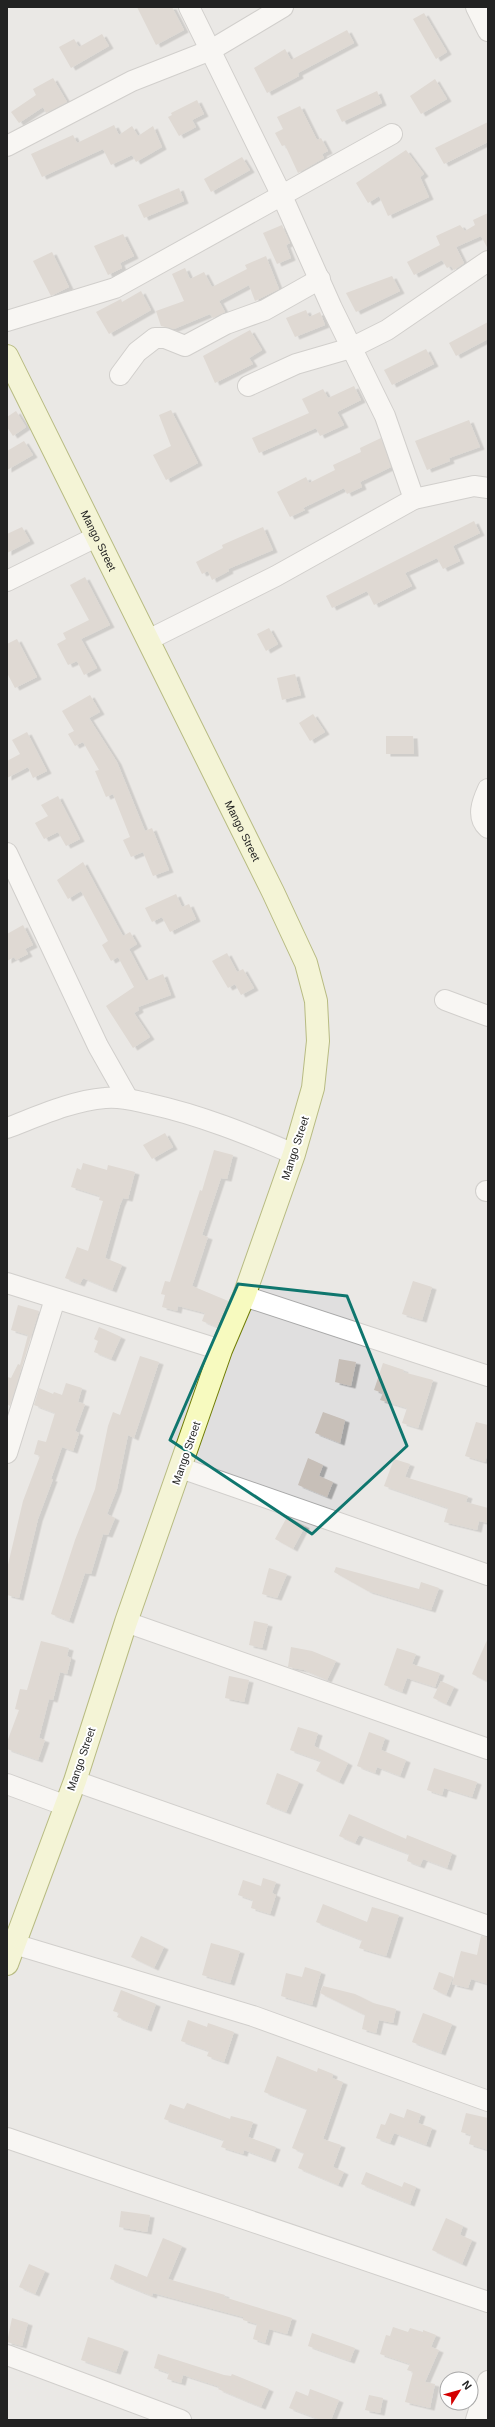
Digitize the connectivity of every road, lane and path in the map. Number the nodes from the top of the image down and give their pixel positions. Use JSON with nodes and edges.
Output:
{"nodes":[{"id":1,"x":190,"y":7,"type":"edge"},
{"id":2,"x":283,"y":7,"type":"edge"},
{"id":3,"x":476,"y":7,"type":"edge"},
{"id":4,"x":488,"y":31,"type":"edge"},
{"id":5,"x":211,"y":50,"type":"junction"},
{"id":6,"x":392,"y":134,"type":"dead end"},
{"id":7,"x":7,"y":146,"type":"edge"},
{"id":8,"x":282,"y":196,"type":"junction"},
{"id":9,"x":488,"y":261,"type":"edge"},
{"id":10,"x":320,"y":280,"type":"junction"},
{"id":11,"x":7,"y":321,"type":"edge"},
{"id":12,"x":351,"y":348,"type":"junction"},
{"id":13,"x":7,"y":356,"type":"edge"},
{"id":14,"x":120,"y":375,"type":"dead end"},
{"id":15,"x":13,"y":385,"type":"edge"},
{"id":16,"x":248,"y":386,"type":"dead end"},
{"id":17,"x":488,"y":488,"type":"edge"},
{"id":18,"x":414,"y":499,"type":"junction"},
{"id":19,"x":96,"y":537,"type":"junction"},
{"id":20,"x":7,"y":581,"type":"edge"},
{"id":21,"x":148,"y":640,"type":"junction"},
{"id":22,"x":488,"y":789,"type":"edge"},
{"id":23,"x":488,"y":828,"type":"edge"},
{"id":24,"x":7,"y":853,"type":"edge"},
{"id":25,"x":445,"y":1000,"type":"dead end"},
{"id":26,"x":488,"y":1016,"type":"edge"},
{"id":27,"x":128,"y":1099,"type":"junction"},
{"id":28,"x":7,"y":1128,"type":"edge"},
{"id":29,"x":294,"y":1154,"type":"junction"},
{"id":30,"x":7,"y":1283,"type":"edge"},
{"id":31,"x":244,"y":1296,"type":"junction"},
{"id":32,"x":55,"y":1299,"type":"junction"},
{"id":33,"x":221,"y":1350,"type":"junction"},
{"id":34,"x":488,"y":1376,"type":"edge"},
{"id":35,"x":7,"y":1453,"type":"edge"},
{"id":36,"x":181,"y":1468,"type":"junction"},
{"id":37,"x":488,"y":1575,"type":"edge"},
{"id":38,"x":126,"y":1622,"type":"junction"},
{"id":39,"x":488,"y":1749,"type":"edge"},
{"id":40,"x":75,"y":1781,"type":"junction"},
{"id":41,"x":7,"y":1784,"type":"edge"},
{"id":42,"x":64,"y":1804,"type":"junction"},
{"id":43,"x":488,"y":1926,"type":"edge"},
{"id":44,"x":10,"y":1954,"type":"edge"},
{"id":45,"x":488,"y":2101,"type":"edge"},
{"id":46,"x":7,"y":2138,"type":"edge"},
{"id":47,"x":488,"y":2302,"type":"edge"},
{"id":48,"x":7,"y":2355,"type":"edge"},
{"id":49,"x":488,"y":2381,"type":"edge"},
{"id":50,"x":181,"y":2420,"type":"edge"},
{"id":51,"x":476,"y":2420,"type":"edge"}],
"edges":[{"from":1,"to":5,"type":"street"},
{"from":2,"to":5,"type":"street"},
{"from":3,"to":4,"type":"street"},
{"from":5,"to":7,"type":"street"},
{"from":5,"to":8,"type":"street"},
{"from":6,"to":8,"type":"street"},
{"from":8,"to":10,"type":"street"},
{"from":8,"to":11,"type":"street"},
{"from":9,"to":12,"type":"street"},
{"from":10,"to":12,"type":"street"},
{"from":10,"to":14,"type":"street"},
{"from":12,"to":16,"type":"street"},
{"from":12,"to":18,"type":"street"},
{"from":13,"to":15,"type":"main road","name":"Mango Street"},
{"from":15,"to":19,"type":"main road","name":"Mango Street"},
{"from":17,"to":18,"type":"street"},
{"from":18,"to":21,"type":"street"},
{"from":19,"to":20,"type":"street"},
{"from":19,"to":21,"type":"main road","name":"Mango Street"},
{"from":21,"to":29,"type":"main road","name":"Mango Street"},
{"from":22,"to":23,"type":"street"},
{"from":24,"to":27,"type":"street"},
{"from":25,"to":26,"type":"street"},
{"from":27,"to":28,"type":"street"},
{"from":27,"to":29,"type":"street"},
{"from":29,"to":31,"type":"main road","name":"Mango Street"},
{"from":30,"to":32,"type":"street"},
{"from":31,"to":33,"type":"main road","name":"Mango Street"},
{"from":31,"to":34,"type":"street"},
{"from":32,"to":33,"type":"street"},
{"from":32,"to":35,"type":"street"},
{"from":33,"to":36,"type":"main road","name":"Mango Street"},
{"from":36,"to":37,"type":"street"},
{"from":36,"to":38,"type":"main road","name":"Mango Street"},
{"from":38,"to":39,"type":"street"},
{"from":38,"to":40,"type":"main road","name":"Mango Street"},
{"from":40,"to":42,"type":"main road","name":"Mango Street"},
{"from":40,"to":43,"type":"street"},
{"from":41,"to":42,"type":"street"},
{"from":42,"to":44,"type":"main road","name":"Mango Street"},
{"from":44,"to":45,"type":"street"},
{"from":46,"to":47,"type":"street"},
{"from":48,"to":50,"type":"street"},
{"from":49,"to":51,"type":"street"}]}
